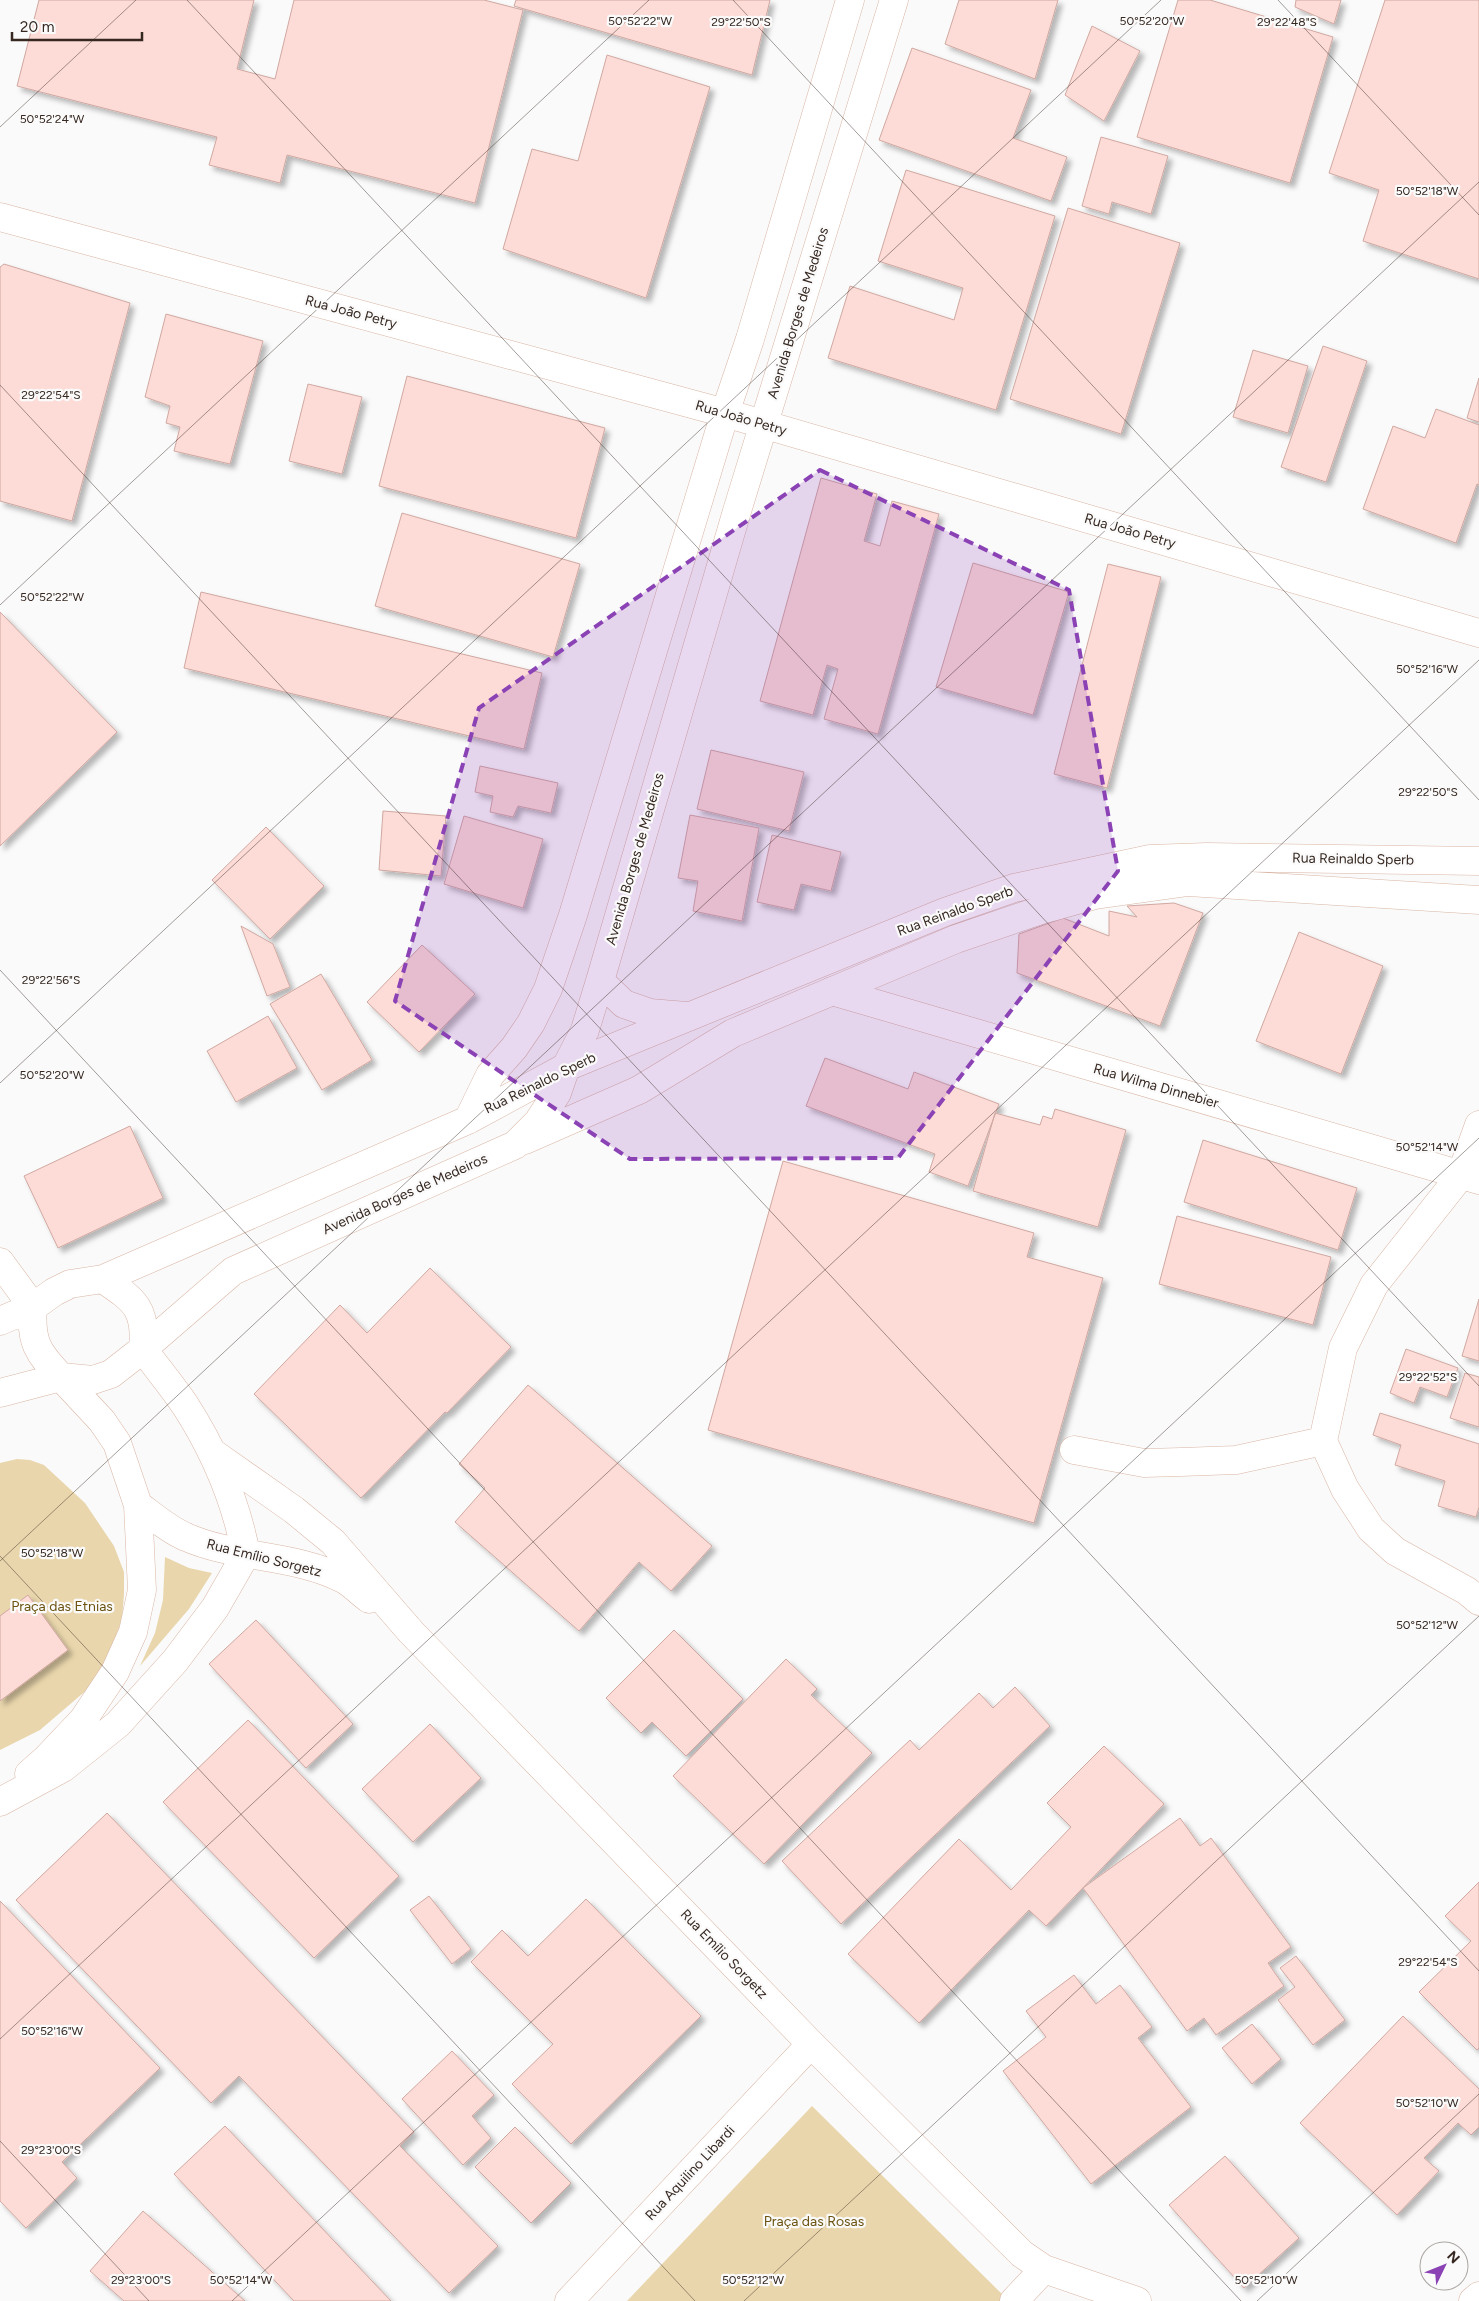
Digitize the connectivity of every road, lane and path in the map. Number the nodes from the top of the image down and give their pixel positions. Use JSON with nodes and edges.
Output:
{"nodes":[{"id":1,"x":850,"y":0,"type":"edge"},
{"id":2,"x":894,"y":0,"type":"edge"},
{"id":3,"x":0,"y":217,"type":"edge"},
{"id":4,"x":725,"y":414,"type":"junction"},
{"id":5,"x":764,"y":425,"type":"junction"},
{"id":6,"x":1479,"y":633,"type":"edge"},
{"id":7,"x":1479,"y":861,"type":"edge"},
{"id":8,"x":1479,"y":900,"type":"edge"},
{"id":9,"x":600,"y":981,"type":"junction"},
{"id":10,"x":832,"y":991,"type":"junction"},
{"id":11,"x":692,"y":1016,"type":"junction"},
{"id":12,"x":566,"y":1067,"type":"junction"},
{"id":13,"x":468,"y":1120,"type":"junction"},
{"id":14,"x":1479,"y":1124,"type":"edge"},
{"id":15,"x":514,"y":1145,"type":"junction"},
{"id":16,"x":1470,"y":1178,"type":"edge"},
{"id":17,"x":0,"y":1262,"type":"edge"},
{"id":18,"x":103,"y":1279,"type":"junction"},
{"id":19,"x":33,"y":1308,"type":"junction"},
{"id":20,"x":0,"y":1320,"type":"edge"},
{"id":21,"x":143,"y":1349,"type":"junction"},
{"id":22,"x":61,"y":1377,"type":"junction"},
{"id":23,"x":0,"y":1393,"type":"edge"},
{"id":24,"x":1323,"y":1441,"type":"junction"},
{"id":25,"x":1074,"y":1450,"type":"dead end"},
{"id":26,"x":212,"y":1453,"type":"junction"},
{"id":27,"x":138,"y":1506,"type":"junction"},
{"id":28,"x":246,"y":1554,"type":"junction"},
{"id":29,"x":1479,"y":1601,"type":"edge"},
{"id":30,"x":411,"y":1632,"type":"junction"},
{"id":31,"x":0,"y":1801,"type":"edge"},
{"id":32,"x":811,"y":2044,"type":"junction"},
{"id":33,"x":1044,"y":2269,"type":"junction"},
{"id":34,"x":1479,"y":2296,"type":"edge"},
{"id":35,"x":569,"y":2301,"type":"edge"},
{"id":36,"x":1014,"y":2301,"type":"edge"},
{"id":37,"x":1137,"y":2301,"type":"edge"},
{"id":38,"x":1473,"y":2301,"type":"edge"}],
"edges":[{"from":1,"to":4,"type":"main road"},
{"from":2,"to":5,"type":"main road","name":"Avenida Borges de Medeiros"},
{"from":3,"to":4,"type":"main road","name":"Rua João Petry"},
{"from":4,"to":5,"type":"main road","name":"Rua João Petry"},
{"from":4,"to":13,"type":"main road"},
{"from":5,"to":6,"type":"main road","name":"Rua João Petry"},
{"from":5,"to":9,"type":"main road","name":"Avenida Borges de Medeiros"},
{"from":7,"to":11,"type":"main road","name":"Rua Reinaldo Sperb"},
{"from":8,"to":10,"type":"main road","name":"Rua Reinaldo Sperb"},
{"from":9,"to":11,"type":"main road"},
{"from":9,"to":12,"type":"main road","name":"Avenida Borges de Medeiros"},
{"from":10,"to":15,"type":"main road","name":"Rua Reinaldo Sperb"},
{"from":10,"to":16,"type":"main road","name":"Rua Wilma Dinnebier"},
{"from":11,"to":12,"type":"main road","name":"Rua Reinaldo Sperb"},
{"from":12,"to":13,"type":"main road","name":"Rua Reinaldo Sperb"},
{"from":12,"to":15,"type":"main road","name":"Avenida Borges de Medeiros"},
{"from":13,"to":18,"type":"main road"},
{"from":14,"to":16,"type":"main road"},
{"from":15,"to":21,"type":"main road","name":"Avenida Borges de Medeiros"},
{"from":16,"to":24,"type":"main road"},
{"from":17,"to":19,"type":"main road"},
{"from":18,"to":19,"type":"main road"},
{"from":18,"to":21,"type":"main road"},
{"from":19,"to":20,"type":"main road"},
{"from":19,"to":22,"type":"main road"},
{"from":21,"to":22,"type":"main road","name":"Avenida Borges de Medeiros"},
{"from":21,"to":26,"type":"main road"},
{"from":22,"to":23,"type":"main road","name":"Avenida Borges de Medeiros"},
{"from":22,"to":27,"type":"main road"},
{"from":24,"to":25,"type":"main road"},
{"from":24,"to":29,"type":"main road"},
{"from":26,"to":28,"type":"main road"},
{"from":26,"to":30,"type":"main road","name":"Rua Emílio Sorgetz"},
{"from":27,"to":28,"type":"main road","name":"Rua Emílio Sorgetz"},
{"from":27,"to":31,"type":"main road"},
{"from":28,"to":30,"type":"main road","name":"Rua Emílio Sorgetz"},
{"from":28,"to":31,"type":"main road"},
{"from":30,"to":32,"type":"main road","name":"Rua Emílio Sorgetz"},
{"from":32,"to":33,"type":"main road","name":"Rua Emílio Sorgetz"},
{"from":32,"to":35,"type":"main road","name":"Rua Aquilino Libardi"},
{"from":33,"to":36,"type":"main road"},
{"from":33,"to":37,"type":"main road","name":"Rua Emílio Sorgetz"},
{"from":34,"to":38,"type":"main road"}]}
